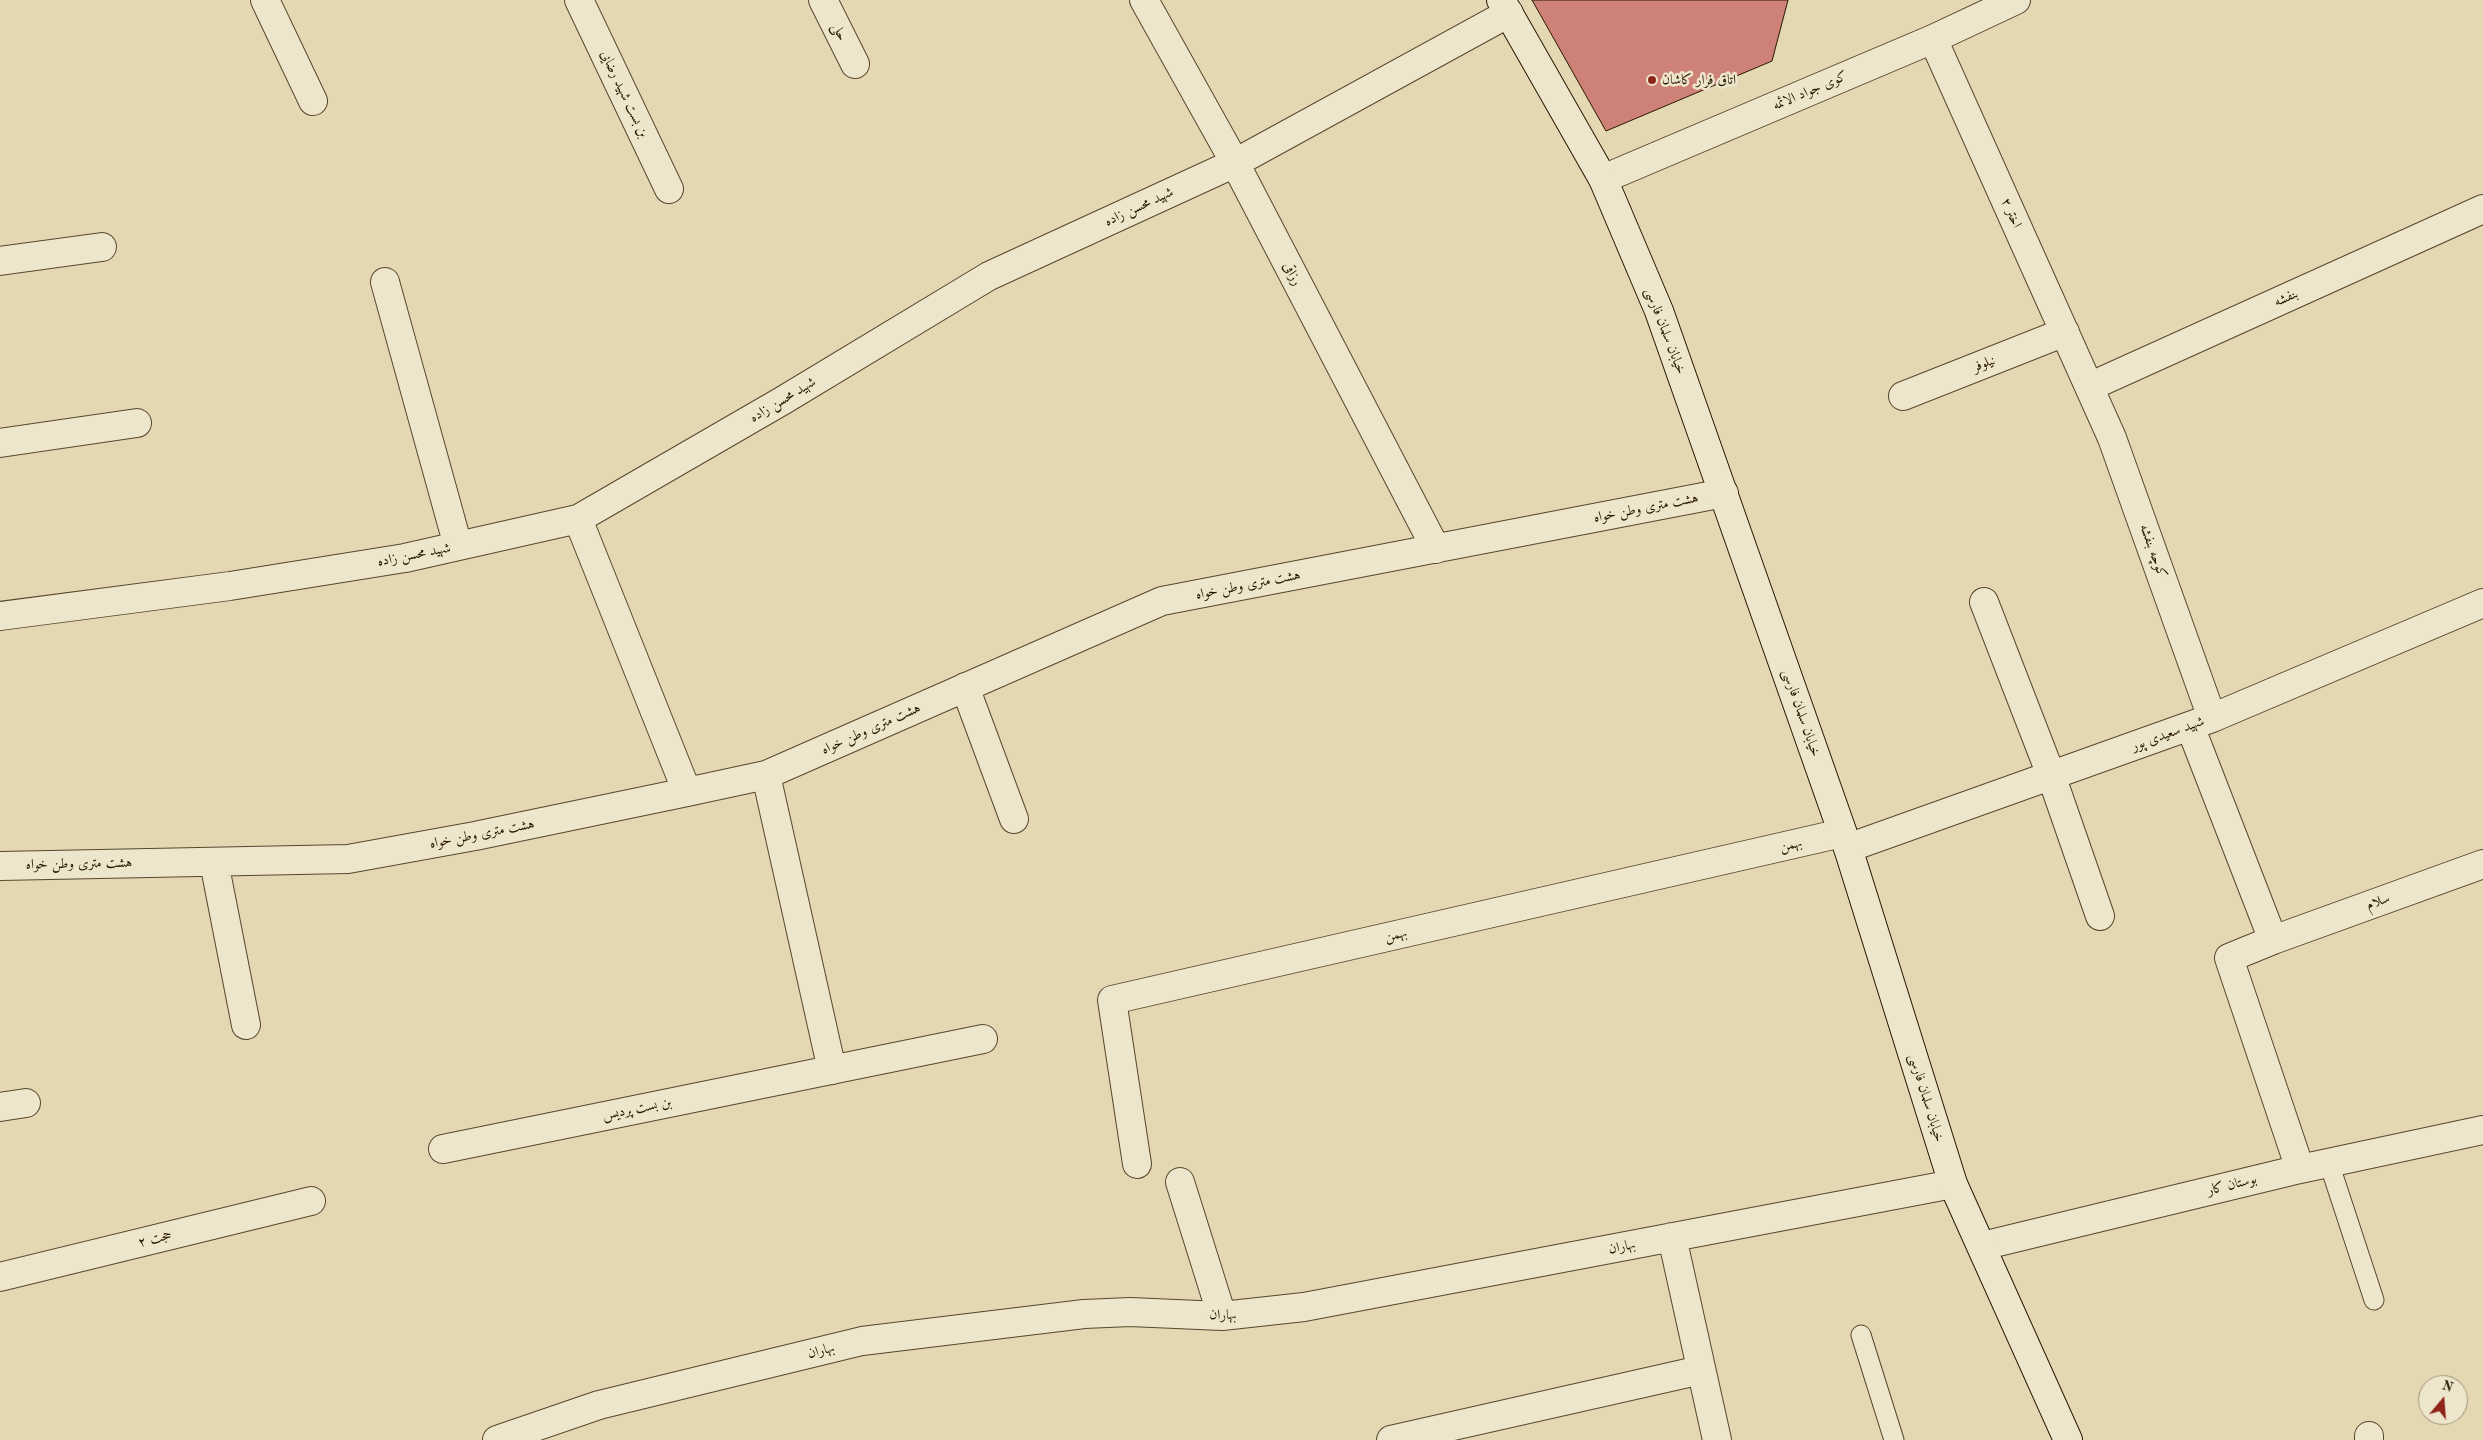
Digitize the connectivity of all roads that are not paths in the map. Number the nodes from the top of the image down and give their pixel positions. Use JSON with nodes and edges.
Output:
{"nodes":[{"id":1,"x":265,"y":0,"type":"edge"},
{"id":2,"x":579,"y":0,"type":"edge"},
{"id":3,"x":823,"y":0,"type":"edge"},
{"id":4,"x":1144,"y":0,"type":"edge"},
{"id":5,"x":2016,"y":0,"type":"edge"},
{"id":6,"x":1505,"y":6,"type":"edge"},
{"id":7,"x":1933,"y":39,"type":"junction"},
{"id":8,"x":855,"y":64,"type":"dead end"},
{"id":9,"x":313,"y":100,"type":"dead end"},
{"id":10,"x":1235,"y":163,"type":"junction"},
{"id":11,"x":1603,"y":179,"type":"junction"},
{"id":12,"x":669,"y":189,"type":"dead end"},
{"id":13,"x":2483,"y":209,"type":"edge"},
{"id":14,"x":102,"y":247,"type":"dead end"},
{"id":15,"x":0,"y":261,"type":"edge"},
{"id":16,"x":385,"y":282,"type":"dead end"},
{"id":17,"x":2065,"y":332,"type":"junction"},
{"id":18,"x":2089,"y":387,"type":"junction"},
{"id":19,"x":1903,"y":396,"type":"dead end"},
{"id":20,"x":137,"y":423,"type":"dead end"},
{"id":21,"x":0,"y":443,"type":"edge"},
{"id":22,"x":1724,"y":493,"type":"junction"},
{"id":23,"x":578,"y":519,"type":"junction"},
{"id":24,"x":458,"y":546,"type":"junction"},
{"id":25,"x":1436,"y":549,"type":"junction"},
{"id":26,"x":1984,"y":602,"type":"dead end"},
{"id":27,"x":2483,"y":603,"type":"edge"},
{"id":28,"x":0,"y":616,"type":"edge"},
{"id":29,"x":965,"y":688,"type":"junction"},
{"id":30,"x":2201,"y":722,"type":"junction"},
{"id":31,"x":766,"y":775,"type":"junction"},
{"id":32,"x":2051,"y":775,"type":"junction"},
{"id":33,"x":687,"y":792,"type":"junction"},
{"id":34,"x":1014,"y":819,"type":"dead end"},
{"id":35,"x":1845,"y":841,"type":"junction"},
{"id":36,"x":214,"y":862,"type":"junction"},
{"id":37,"x":2483,"y":864,"type":"edge"},
{"id":38,"x":0,"y":866,"type":"edge"},
{"id":39,"x":2100,"y":916,"type":"dead end"},
{"id":40,"x":2273,"y":940,"type":"junction"},
{"id":41,"x":246,"y":1025,"type":"dead end"},
{"id":42,"x":983,"y":1039,"type":"dead end"},
{"id":43,"x":832,"y":1070,"type":"junction"},
{"id":44,"x":2483,"y":1130,"type":"edge"},
{"id":45,"x":443,"y":1149,"type":"dead end"},
{"id":46,"x":2329,"y":1163,"type":"junction"},
{"id":47,"x":1137,"y":1164,"type":"dead end"},
{"id":48,"x":2300,"y":1169,"type":"junction"},
{"id":49,"x":1180,"y":1182,"type":"dead end"},
{"id":50,"x":1953,"y":1184,"type":"junction"},
{"id":51,"x":310,"y":1201,"type":"dead end"},
{"id":52,"x":1672,"y":1237,"type":"junction"},
{"id":53,"x":1982,"y":1246,"type":"junction"},
{"id":54,"x":0,"y":1277,"type":"edge"},
{"id":55,"x":2374,"y":1300,"type":"dead end"},
{"id":56,"x":1222,"y":1316,"type":"junction"},
{"id":57,"x":1862,"y":1336,"type":"dead end"},
{"id":58,"x":1701,"y":1370,"type":"junction"},
{"id":59,"x":497,"y":1440,"type":"edge"},
{"id":60,"x":1391,"y":1440,"type":"edge"},
{"id":61,"x":1717,"y":1440,"type":"edge"},
{"id":62,"x":1894,"y":1440,"type":"edge"},
{"id":63,"x":2068,"y":1440,"type":"edge"}],
"edges":[{"from":1,"to":9,"type":"street"},
{"from":2,"to":12,"type":"street","name":"بن بست شهید رضایی"},
{"from":3,"to":8,"type":"street","name":"حلی"},
{"from":4,"to":10,"type":"street","name":"رزاقی"},
{"from":5,"to":7,"type":"street","name":"کوی جواد الائمه"},
{"from":6,"to":10,"type":"street","name":"شهید محسن زاده"},
{"from":6,"to":11,"type":"street","name":"خیابان سلمان فارسی"},
{"from":7,"to":11,"type":"street","name":"کوی جواد الائمه"},
{"from":7,"to":17,"type":"street","name":"اختر ۲"},
{"from":10,"to":23,"type":"street","name":"شهید محسن زاده"},
{"from":10,"to":25,"type":"street","name":"رزاقی"},
{"from":11,"to":22,"type":"street","name":"خیابان سلمان فارسی"},
{"from":13,"to":18,"type":"street","name":"بنفشه"},
{"from":14,"to":15,"type":"street"},
{"from":16,"to":24,"type":"street"},
{"from":17,"to":18,"type":"street","name":"اختر ۲"},
{"from":17,"to":19,"type":"street","name":"نیلوفر"},
{"from":18,"to":30,"type":"street","name":"کوچه بنفشه"},
{"from":20,"to":21,"type":"street"},
{"from":22,"to":25,"type":"street","name":"هشت متری وطن خواه"},
{"from":22,"to":35,"type":"street","name":"خیابان سلمان فارسی"},
{"from":23,"to":24,"type":"street","name":"شهید محسن زاده"},
{"from":23,"to":33,"type":"street"},
{"from":24,"to":28,"type":"street","name":"شهید محسن زاده"},
{"from":25,"to":29,"type":"street","name":"هشت متری وطن خواه"},
{"from":26,"to":32,"type":"street"},
{"from":27,"to":30,"type":"street","name":"شهید سعیدی پور"},
{"from":29,"to":31,"type":"street","name":"هشت متری وطن خواه"},
{"from":29,"to":34,"type":"street"},
{"from":30,"to":32,"type":"street","name":"شهید سعیدی پور"},
{"from":30,"to":40,"type":"street","name":"کوچه بنفشه"},
{"from":31,"to":33,"type":"street","name":"هشت متری وطن خواه"},
{"from":31,"to":43,"type":"street"},
{"from":32,"to":35,"type":"street","name":"شهید سعیدی پور"},
{"from":32,"to":39,"type":"street"},
{"from":33,"to":36,"type":"street","name":"هشت متری وطن خواه"},
{"from":35,"to":47,"type":"street","name":"بهمن"},
{"from":35,"to":50,"type":"street","name":"خیابان سلمان فارسی"},
{"from":36,"to":38,"type":"street","name":"هشت متری وطن خواه"},
{"from":36,"to":41,"type":"street"},
{"from":37,"to":40,"type":"street","name":"سلام"},
{"from":40,"to":48,"type":"street","name":"سلام"},
{"from":42,"to":43,"type":"street","name":"بن بست پردیس"},
{"from":43,"to":45,"type":"street","name":"بن بست پردیس"},
{"from":44,"to":46,"type":"street","name":"بوستان کار"},
{"from":46,"to":48,"type":"street","name":"بوستان کار"},
{"from":46,"to":55,"type":"lane"},
{"from":48,"to":53,"type":"street","name":"بوستان کار"},
{"from":49,"to":56,"type":"street"},
{"from":50,"to":52,"type":"street","name":"بهاران"},
{"from":50,"to":53,"type":"street","name":"خیابان سلمان فارسی"},
{"from":51,"to":54,"type":"street","name":"حجت ۲"},
{"from":52,"to":56,"type":"street","name":"بهاران"},
{"from":52,"to":58,"type":"street"},
{"from":53,"to":63,"type":"street","name":"خیابان سلمان فارسی"},
{"from":56,"to":59,"type":"street","name":"بهاران"},
{"from":57,"to":62,"type":"lane"},
{"from":58,"to":60,"type":"street"},
{"from":58,"to":61,"type":"street"}]}
